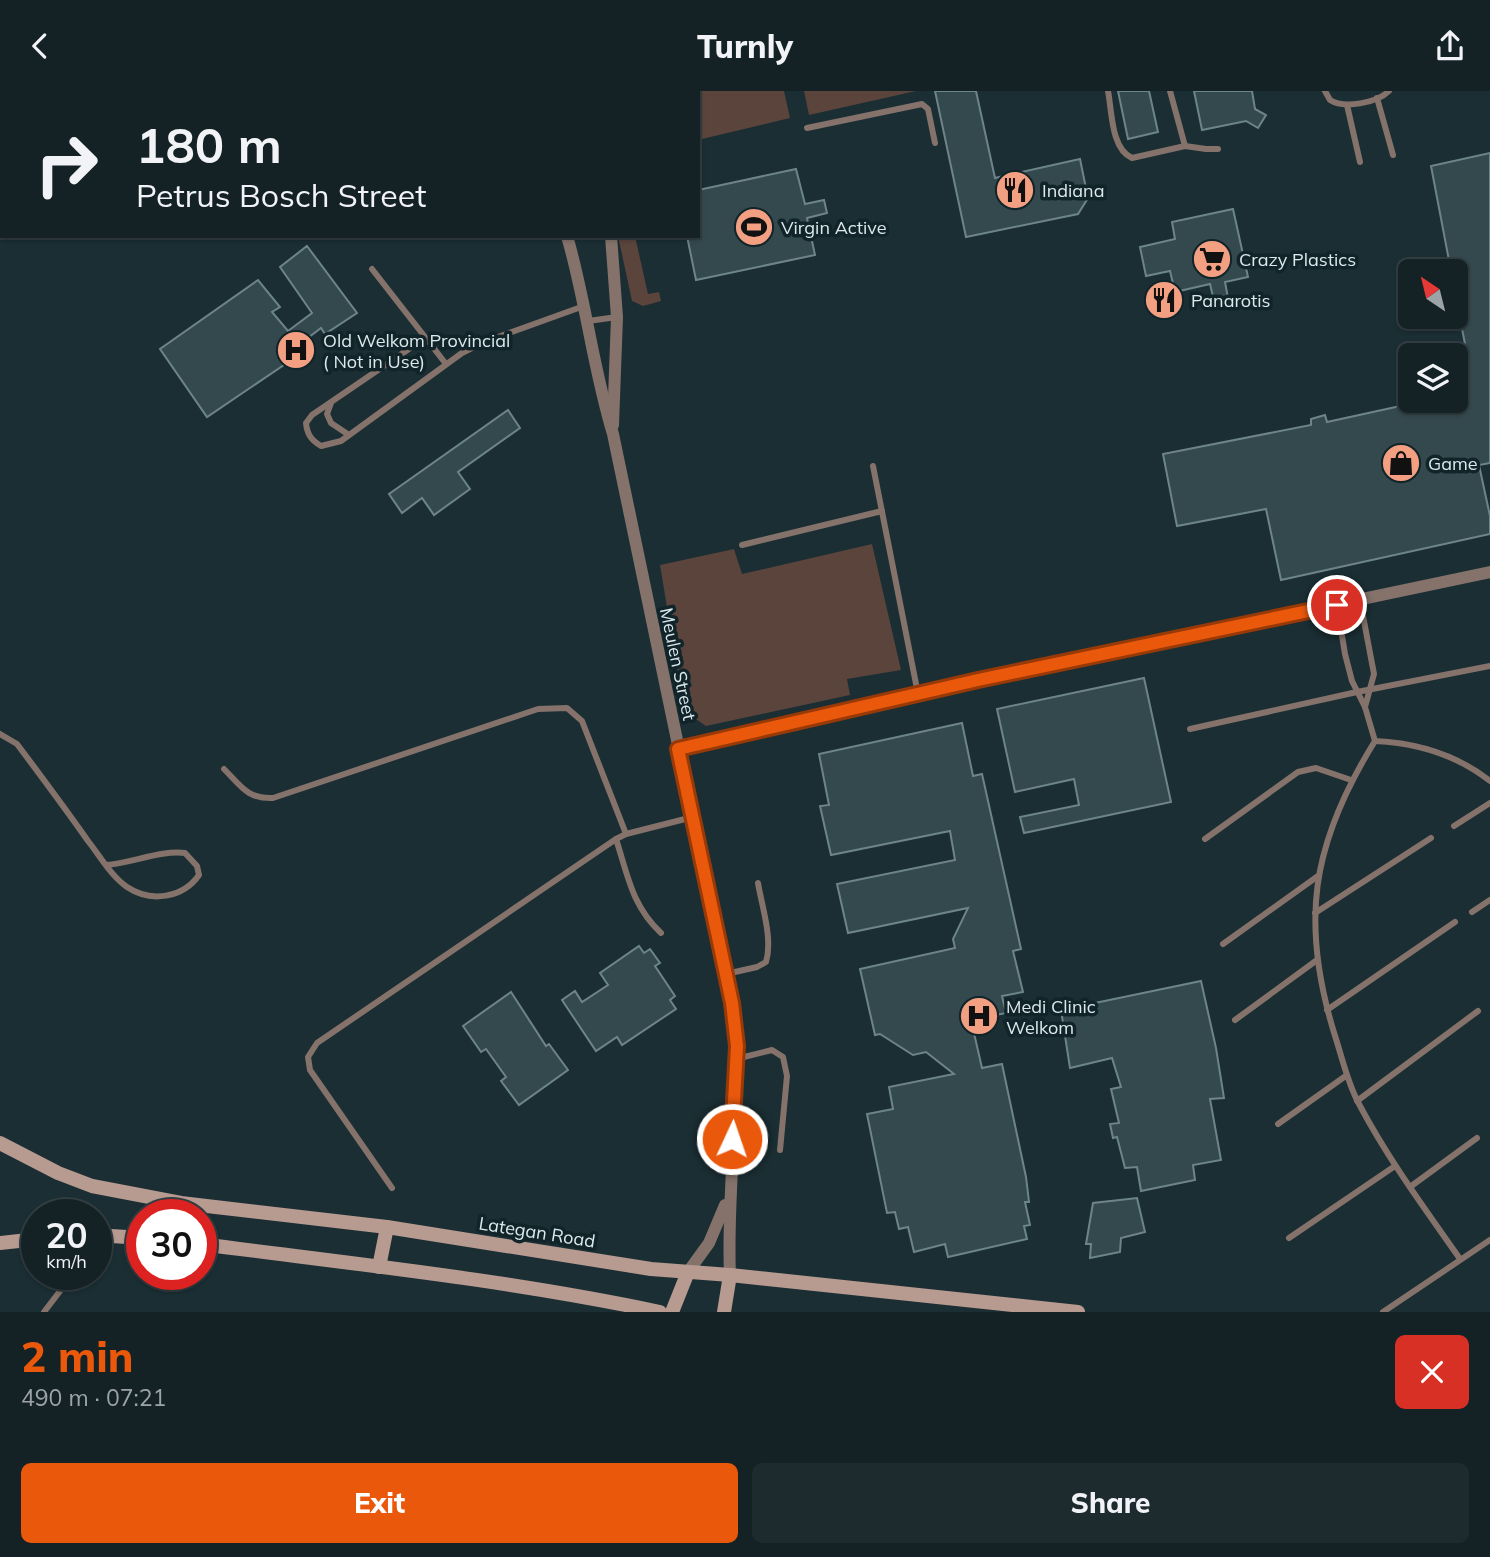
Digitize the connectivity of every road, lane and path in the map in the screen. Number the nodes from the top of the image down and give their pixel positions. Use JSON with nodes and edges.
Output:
{"nodes":[{"id":1,"x":1108,"y":91,"type":"edge"},
{"id":2,"x":1170,"y":91,"type":"edge"},
{"id":3,"x":1325,"y":91,"type":"edge"},
{"id":4,"x":1389,"y":91,"type":"edge"},
{"id":5,"x":1377,"y":98,"type":"junction"},
{"id":6,"x":1347,"y":105,"type":"junction"},
{"id":7,"x":807,"y":128,"type":"dead end"},
{"id":8,"x":935,"y":143,"type":"dead end"},
{"id":9,"x":1185,"y":146,"type":"junction"},
{"id":10,"x":1218,"y":149,"type":"dead end"},
{"id":11,"x":1393,"y":155,"type":"dead end"},
{"id":12,"x":1360,"y":162,"type":"dead end"},
{"id":13,"x":567,"y":238,"type":"edge"},
{"id":14,"x":611,"y":238,"type":"edge"},
{"id":15,"x":372,"y":269,"type":"dead end"},
{"id":16,"x":584,"y":306,"type":"junction"},
{"id":17,"x":617,"y":317,"type":"junction"},
{"id":18,"x":588,"y":321,"type":"junction"},
{"id":19,"x":425,"y":338,"type":"junction"},
{"id":20,"x":446,"y":364,"type":"junction"},
{"id":21,"x":331,"y":403,"type":"junction"},
{"id":22,"x":613,"y":434,"type":"junction"},
{"id":23,"x":349,"y":435,"type":"junction"},
{"id":24,"x":873,"y":465,"type":"dead end"},
{"id":25,"x":882,"y":511,"type":"junction"},
{"id":26,"x":742,"y":545,"type":"dead end"},
{"id":27,"x":1490,"y":572,"type":"edge"},
{"id":28,"x":1360,"y":600,"type":"junction"},
{"id":29,"x":1337,"y":605,"type":"junction"},
{"id":30,"x":1490,"y":666,"type":"edge"},
{"id":31,"x":1371,"y":689,"type":"junction"},
{"id":32,"x":1357,"y":692,"type":"junction"},
{"id":33,"x":918,"y":694,"type":"junction"},
{"id":34,"x":1365,"y":707,"type":"junction"},
{"id":35,"x":1190,"y":729,"type":"dead end"},
{"id":36,"x":0,"y":734,"type":"edge"},
{"id":37,"x":1375,"y":741,"type":"junction"},
{"id":38,"x":678,"y":749,"type":"junction"},
{"id":39,"x":224,"y":769,"type":"dead end"},
{"id":40,"x":1351,"y":780,"type":"junction"},
{"id":41,"x":1490,"y":781,"type":"edge"},
{"id":42,"x":1490,"y":803,"type":"edge"},
{"id":43,"x":692,"y":817,"type":"junction"},
{"id":44,"x":1454,"y":826,"type":"dead end"},
{"id":45,"x":626,"y":834,"type":"junction"},
{"id":46,"x":1431,"y":838,"type":"dead end"},
{"id":47,"x":616,"y":839,"type":"junction"},
{"id":48,"x":1205,"y":839,"type":"dead end"},
{"id":49,"x":106,"y":865,"type":"junction"},
{"id":50,"x":1318,"y":876,"type":"junction"},
{"id":51,"x":758,"y":883,"type":"dead end"},
{"id":52,"x":1490,"y":900,"type":"edge"},
{"id":53,"x":1472,"y":912,"type":"dead end"},
{"id":54,"x":1315,"y":913,"type":"junction"},
{"id":55,"x":1455,"y":922,"type":"dead end"},
{"id":56,"x":661,"y":933,"type":"dead end"},
{"id":57,"x":1223,"y":944,"type":"dead end"},
{"id":58,"x":1317,"y":960,"type":"junction"},
{"id":59,"x":726,"y":974,"type":"junction"},
{"id":60,"x":1327,"y":1010,"type":"junction"},
{"id":61,"x":1478,"y":1011,"type":"dead end"},
{"id":62,"x":1235,"y":1020,"type":"dead end"},
{"id":63,"x":736,"y":1059,"type":"junction"},
{"id":64,"x":1347,"y":1075,"type":"junction"},
{"id":65,"x":1357,"y":1101,"type":"junction"},
{"id":66,"x":1278,"y":1124,"type":"dead end"},
{"id":67,"x":1477,"y":1138,"type":"dead end"},
{"id":68,"x":0,"y":1143,"type":"edge"},
{"id":69,"x":780,"y":1150,"type":"dead end"},
{"id":70,"x":1395,"y":1166,"type":"junction"},
{"id":71,"x":1410,"y":1187,"type":"junction"},
{"id":72,"x":392,"y":1188,"type":"dead end"},
{"id":73,"x":729,"y":1192,"type":"junction"},
{"id":74,"x":142,"y":1199,"type":"edge"},
{"id":75,"x":217,"y":1212,"type":"edge"},
{"id":76,"x":387,"y":1227,"type":"junction"},
{"id":77,"x":1289,"y":1238,"type":"dead end"},
{"id":78,"x":1490,"y":1240,"type":"edge"},
{"id":79,"x":21,"y":1241,"type":"edge"},
{"id":80,"x":0,"y":1243,"type":"edge"},
{"id":81,"x":217,"y":1246,"type":"edge"},
{"id":82,"x":1460,"y":1259,"type":"junction"},
{"id":83,"x":379,"y":1267,"type":"junction"},
{"id":84,"x":688,"y":1272,"type":"junction"},
{"id":85,"x":730,"y":1275,"type":"junction"},
{"id":86,"x":61,"y":1290,"type":"edge"},
{"id":87,"x":588,"y":1298,"type":"junction"},
{"id":88,"x":1023,"y":1308,"type":"edge"},
{"id":89,"x":44,"y":1312,"type":"edge"},
{"id":90,"x":602,"y":1312,"type":"edge"},
{"id":91,"x":660,"y":1312,"type":"edge"},
{"id":92,"x":672,"y":1312,"type":"edge"},
{"id":93,"x":724,"y":1312,"type":"edge"},
{"id":94,"x":1078,"y":1312,"type":"edge"},
{"id":95,"x":1383,"y":1312,"type":"edge"}],
"edges":[{"from":1,"to":9,"type":"lane"},
{"from":2,"to":9,"type":"lane"},
{"from":3,"to":6,"type":"lane"},
{"from":4,"to":5,"type":"lane"},
{"from":5,"to":6,"type":"lane"},
{"from":5,"to":11,"type":"lane"},
{"from":6,"to":12,"type":"lane"},
{"from":7,"to":8,"type":"lane"},
{"from":9,"to":10,"type":"lane"},
{"from":13,"to":16,"type":"street","name":"Meulen Street"},
{"from":14,"to":17,"type":"street","name":"Meulen Street"},
{"from":15,"to":19,"type":"lane"},
{"from":16,"to":18,"type":"street","name":"Meulen Street"},
{"from":16,"to":20,"type":"lane"},
{"from":17,"to":18,"type":"lane"},
{"from":17,"to":22,"type":"street","name":"Meulen Street"},
{"from":18,"to":22,"type":"street","name":"Meulen Street"},
{"from":19,"to":20,"type":"lane"},
{"from":19,"to":21,"type":"lane"},
{"from":20,"to":23,"type":"lane"},
{"from":21,"to":23,"type":"lane"},
{"from":21,"to":23,"type":"lane"},
{"from":22,"to":38,"type":"street","name":"Meulen Street"},
{"from":24,"to":25,"type":"lane"},
{"from":25,"to":26,"type":"lane"},
{"from":25,"to":33,"type":"lane"},
{"from":27,"to":28,"type":"street"},
{"from":28,"to":29,"type":"street"},
{"from":28,"to":31,"type":"lane"},
{"from":29,"to":32,"type":"lane"},
{"from":29,"to":33,"type":"street"},
{"from":30,"to":31,"type":"lane"},
{"from":31,"to":32,"type":"lane"},
{"from":31,"to":34,"type":"lane"},
{"from":32,"to":34,"type":"lane"},
{"from":32,"to":35,"type":"lane"},
{"from":33,"to":38,"type":"street"},
{"from":34,"to":37,"type":"lane"},
{"from":36,"to":49,"type":"lane"},
{"from":37,"to":40,"type":"lane"},
{"from":37,"to":41,"type":"lane"},
{"from":38,"to":43,"type":"street","name":"Meulen Street"},
{"from":39,"to":45,"type":"lane"},
{"from":40,"to":48,"type":"lane"},
{"from":40,"to":50,"type":"lane"},
{"from":42,"to":44,"type":"lane"},
{"from":43,"to":45,"type":"lane"},
{"from":43,"to":59,"type":"street","name":"Meulen Street"},
{"from":45,"to":47,"type":"lane"},
{"from":46,"to":54,"type":"lane"},
{"from":47,"to":56,"type":"lane"},
{"from":47,"to":72,"type":"lane"},
{"from":49,"to":49,"type":"lane"},
{"from":50,"to":54,"type":"lane"},
{"from":50,"to":57,"type":"lane"},
{"from":51,"to":59,"type":"lane"},
{"from":52,"to":53,"type":"lane"},
{"from":54,"to":58,"type":"lane"},
{"from":55,"to":60,"type":"lane"},
{"from":58,"to":60,"type":"lane"},
{"from":58,"to":62,"type":"lane"},
{"from":59,"to":63,"type":"street","name":"Meulen Street"},
{"from":60,"to":64,"type":"lane"},
{"from":61,"to":65,"type":"lane"},
{"from":63,"to":69,"type":"lane"},
{"from":63,"to":73,"type":"street","name":"Meulen Street"},
{"from":64,"to":65,"type":"lane"},
{"from":64,"to":66,"type":"lane"},
{"from":65,"to":70,"type":"lane"},
{"from":67,"to":71,"type":"lane"},
{"from":68,"to":74,"type":"street","name":"Lategan Road"},
{"from":70,"to":71,"type":"lane"},
{"from":70,"to":77,"type":"lane"},
{"from":71,"to":82,"type":"lane"},
{"from":73,"to":84,"type":"street","name":"Meulen Street"},
{"from":73,"to":85,"type":"street","name":"Meulen Street"},
{"from":75,"to":76,"type":"street","name":"Lategan Road"},
{"from":76,"to":83,"type":"street"},
{"from":76,"to":84,"type":"street","name":"Lategan Road"},
{"from":78,"to":82,"type":"lane"},
{"from":79,"to":80,"type":"street"},
{"from":81,"to":83,"type":"street"},
{"from":82,"to":95,"type":"lane"},
{"from":83,"to":87,"type":"street"},
{"from":84,"to":85,"type":"street","name":"Lategan Road"},
{"from":84,"to":92,"type":"street"},
{"from":85,"to":88,"type":"street","name":"Lategan Road"},
{"from":85,"to":93,"type":"street"},
{"from":86,"to":89,"type":"lane"},
{"from":87,"to":90,"type":"street"},
{"from":87,"to":91,"type":"street"},
{"from":88,"to":94,"type":"street","name":"Lategan Road"}]}
